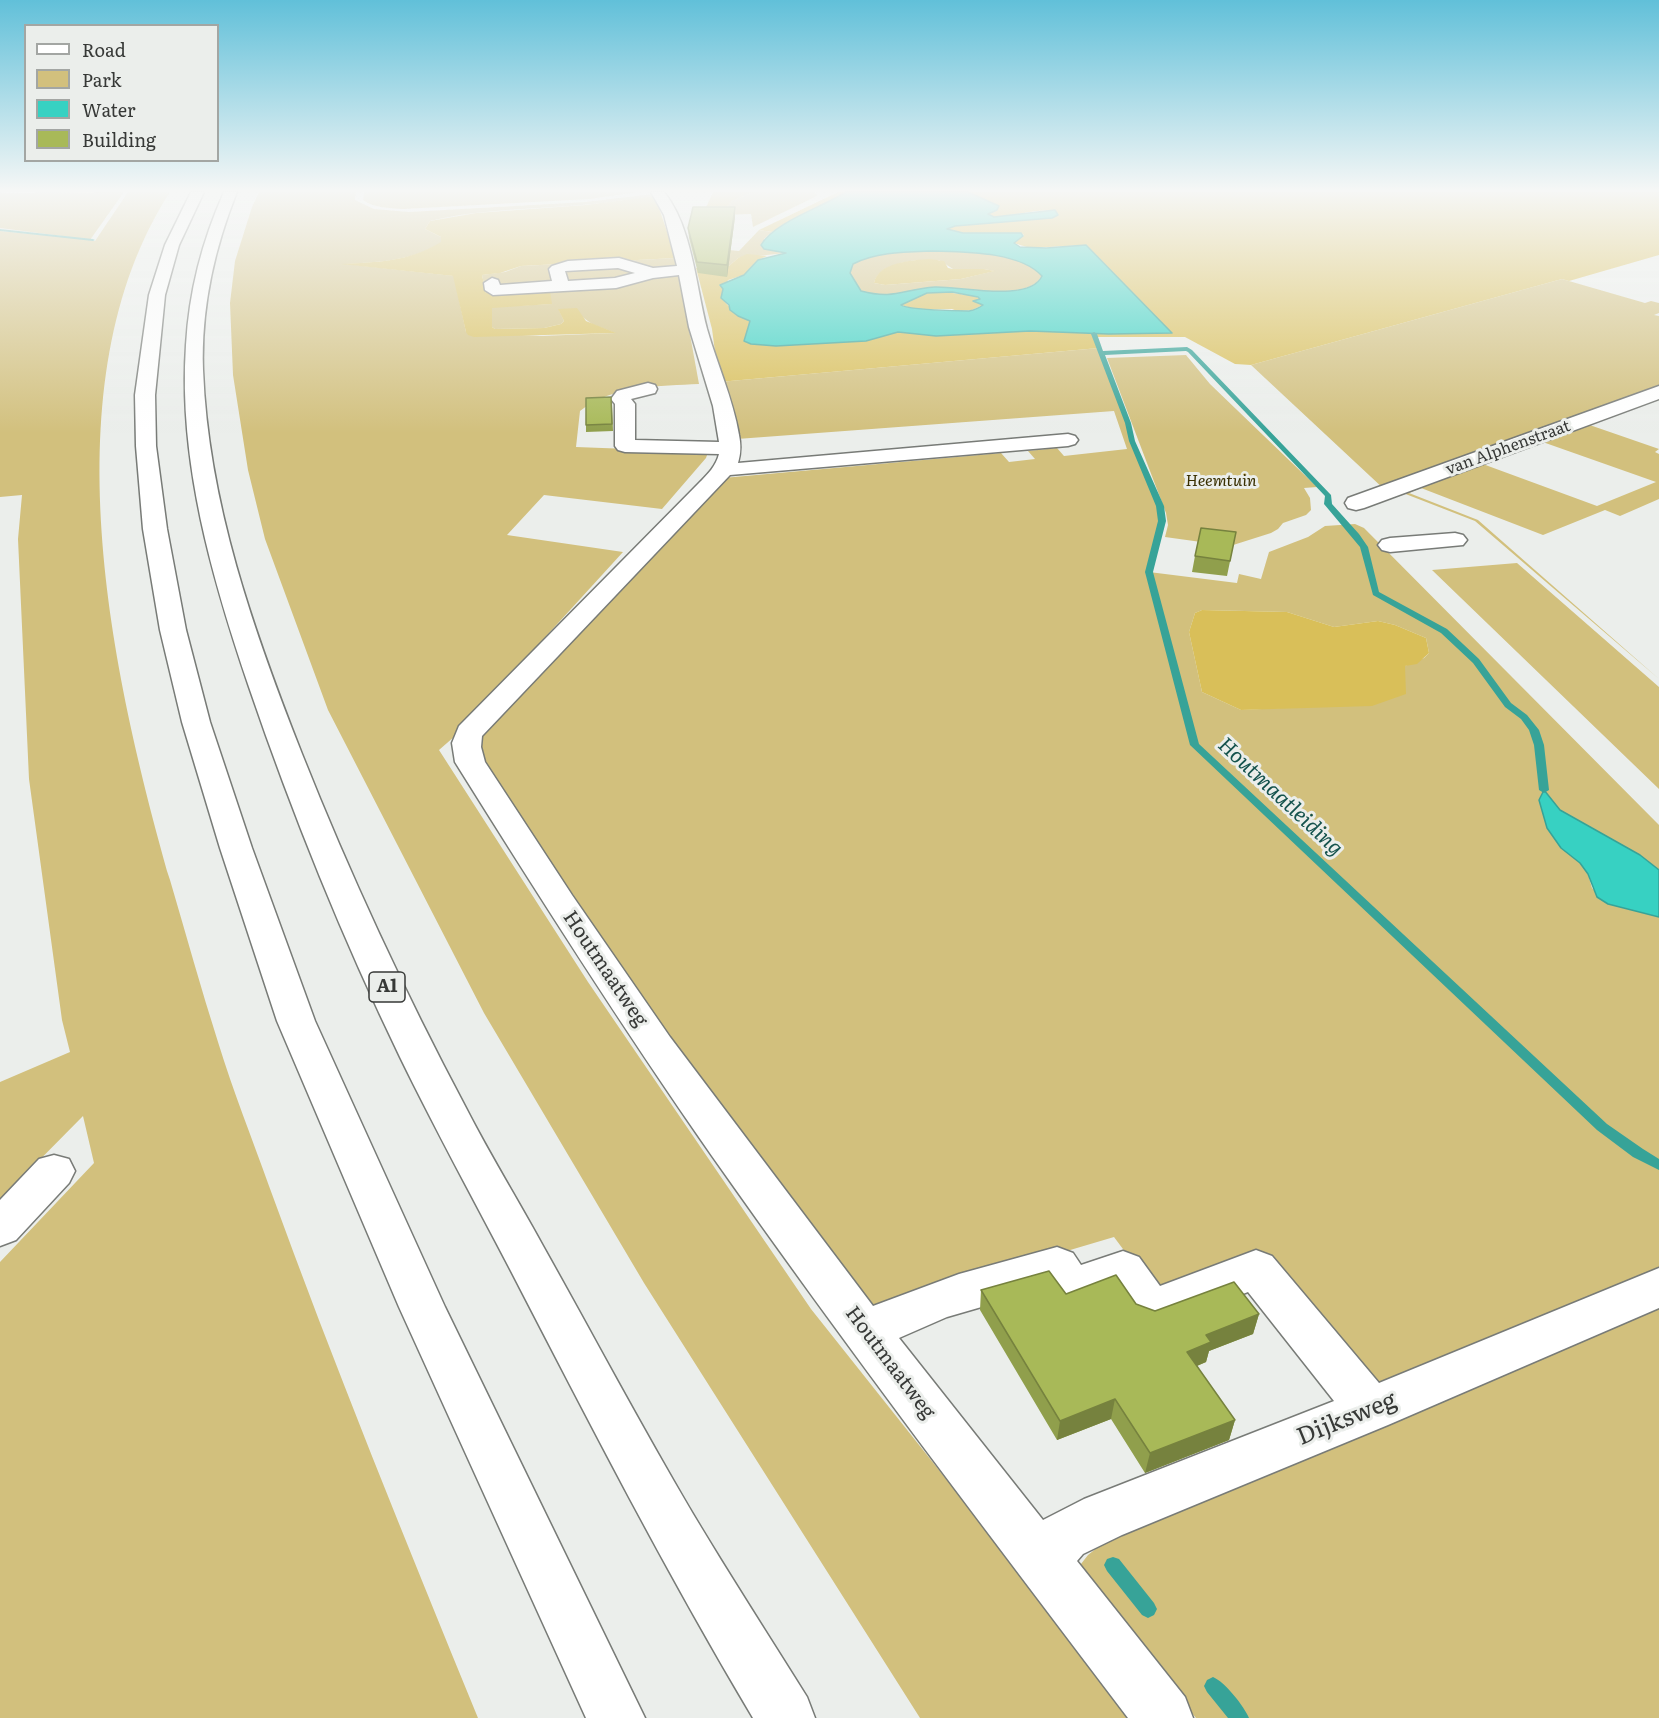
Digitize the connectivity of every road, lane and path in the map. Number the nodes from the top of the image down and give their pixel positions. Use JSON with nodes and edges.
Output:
{"nodes":[{"id":1,"x":164,"y":272,"type":"edge"},
{"id":2,"x":204,"y":272,"type":"edge"},
{"id":3,"x":559,"y":272,"type":"edge"},
{"id":4,"x":661,"y":272,"type":"edge"},
{"id":5,"x":685,"y":272,"type":"edge"},
{"id":6,"x":652,"y":273,"type":"joint"},
{"id":7,"x":508,"y":278,"type":"dead end"},
{"id":8,"x":492,"y":283,"type":"dead end"},
{"id":9,"x":561,"y":285,"type":"junction"},
{"id":10,"x":522,"y":288,"type":"junction"},
{"id":11,"x":648,"y":389,"type":"dead end"},
{"id":12,"x":1659,"y":392,"type":"edge"},
{"id":13,"x":1068,"y":440,"type":"dead end"},
{"id":14,"x":728,"y":458,"type":"junction"},
{"id":15,"x":1356,"y":503,"type":"dead end"},
{"id":16,"x":1455,"y":540,"type":"dead end"},
{"id":17,"x":1390,"y":545,"type":"dead end"},
{"id":18,"x":54,"y":1171,"type":"dead end"},
{"id":19,"x":0,"y":1228,"type":"edge"},
{"id":20,"x":1659,"y":1287,"type":"edge"},
{"id":21,"x":866,"y":1333,"type":"junction"},
{"id":22,"x":1371,"y":1409,"type":"junction"},
{"id":23,"x":1042,"y":1560,"type":"junction"},
{"id":24,"x":615,"y":1718,"type":"edge"},
{"id":25,"x":786,"y":1718,"type":"edge"},
{"id":26,"x":1164,"y":1718,"type":"edge"}],
"edges":[{"from":1,"to":24,"type":"main road"},
{"from":2,"to":25,"type":"main road","number":"A1"},
{"from":3,"to":9,"type":"main road"},
{"from":4,"to":6,"type":"main road"},
{"from":5,"to":14,"type":"main road"},
{"from":6,"to":9,"type":"main road"},
{"from":7,"to":10,"type":"main road"},
{"from":8,"to":10,"type":"main road"},
{"from":9,"to":10,"type":"main road"},
{"from":11,"to":14,"type":"main road"},
{"from":12,"to":15,"type":"main road","name":"van Alphenstraat"},
{"from":13,"to":14,"type":"main road"},
{"from":14,"to":21,"type":"main road","name":"Houtmaatweg"},
{"from":16,"to":17,"type":"main road"},
{"from":18,"to":19,"type":"main road"},
{"from":20,"to":22,"type":"main road","name":"Dijksweg"},
{"from":21,"to":22,"type":"main road"},
{"from":21,"to":23,"type":"main road","name":"Houtmaatweg"},
{"from":22,"to":23,"type":"main road","name":"Dijksweg"},
{"from":23,"to":26,"type":"main road","name":"Houtmaatweg"}]}
